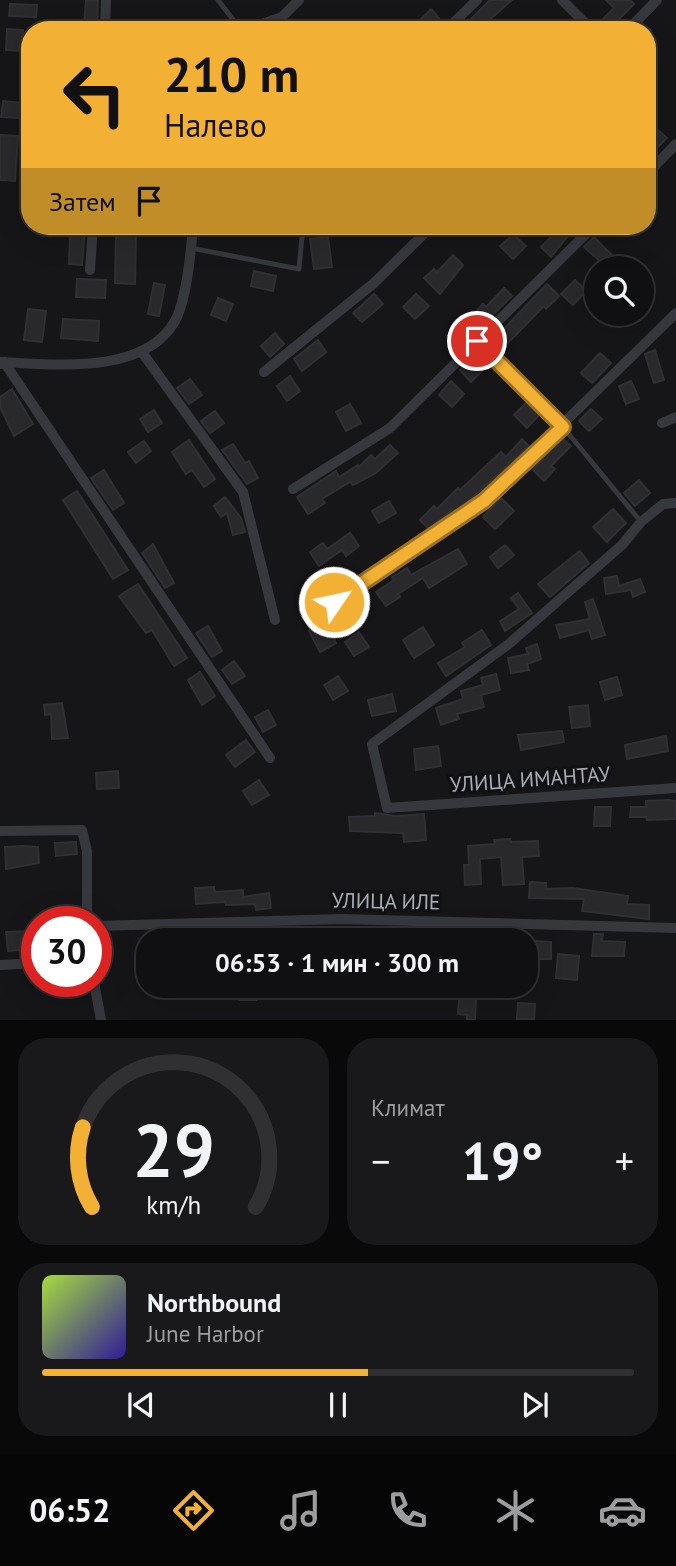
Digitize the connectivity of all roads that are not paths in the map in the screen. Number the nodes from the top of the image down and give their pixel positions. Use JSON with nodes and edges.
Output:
{"nodes":[{"id":1,"x":106,"y":0,"type":"edge"},
{"id":2,"x":218,"y":0,"type":"edge"},
{"id":3,"x":299,"y":0,"type":"edge"},
{"id":4,"x":477,"y":0,"type":"edge"},
{"id":5,"x":562,"y":0,"type":"edge"},
{"id":6,"x":657,"y":0,"type":"edge"},
{"id":7,"x":105,"y":21,"type":"edge"},
{"id":8,"x":236,"y":21,"type":"edge"},
{"id":9,"x":268,"y":21,"type":"edge"},
{"id":10,"x":455,"y":21,"type":"edge"},
{"id":11,"x":583,"y":21,"type":"edge"},
{"id":12,"x":637,"y":21,"type":"edge"},
{"id":13,"x":676,"y":144,"type":"edge"},
{"id":14,"x":656,"y":165,"type":"edge"},
{"id":15,"x":92,"y":235,"type":"edge"},
{"id":16,"x":192,"y":235,"type":"edge"},
{"id":17,"x":302,"y":235,"type":"edge"},
{"id":18,"x":423,"y":235,"type":"edge"},
{"id":19,"x":585,"y":235,"type":"edge"},
{"id":20,"x":191,"y":248,"type":"junction"},
{"id":21,"x":90,"y":270,"type":"dead end"},
{"id":22,"x":676,"y":313,"type":"edge"},
{"id":23,"x":477,"y":341,"type":"junction"},
{"id":24,"x":141,"y":351,"type":"junction"},
{"id":25,"x":1,"y":363,"type":"edge"},
{"id":26,"x":264,"y":372,"type":"dead end"},
{"id":27,"x":676,"y":417,"type":"edge"},
{"id":28,"x":662,"y":423,"type":"dead end"},
{"id":29,"x":563,"y":427,"type":"junction"},
{"id":30,"x":293,"y":489,"type":"dead end"},
{"id":31,"x":676,"y":503,"type":"edge"},
{"id":32,"x":641,"y":522,"type":"junction"},
{"id":33,"x":334,"y":602,"type":"dead end"},
{"id":34,"x":275,"y":620,"type":"dead end"},
{"id":35,"x":270,"y":758,"type":"dead end"},
{"id":36,"x":676,"y":788,"type":"edge"},
{"id":37,"x":0,"y":831,"type":"edge"},
{"id":38,"x":87,"y":906,"type":"edge"},
{"id":39,"x":112,"y":926,"type":"edge"},
{"id":40,"x":676,"y":928,"type":"edge"},
{"id":41,"x":21,"y":964,"type":"edge"},
{"id":42,"x":0,"y":965,"type":"edge"},
{"id":43,"x":97,"y":997,"type":"edge"},
{"id":44,"x":101,"y":1020,"type":"edge"}],
"edges":[{"from":1,"to":7,"type":"street"},
{"from":2,"to":8,"type":"lane"},
{"from":3,"to":9,"type":"street"},
{"from":4,"to":10,"type":"street"},
{"from":5,"to":11,"type":"street"},
{"from":6,"to":12,"type":"street"},
{"from":13,"to":14,"type":"street"},
{"from":15,"to":21,"type":"street"},
{"from":16,"to":20,"type":"street"},
{"from":17,"to":20,"type":"lane"},
{"from":18,"to":26,"type":"street"},
{"from":19,"to":23,"type":"street"},
{"from":20,"to":24,"type":"street"},
{"from":22,"to":29,"type":"street"},
{"from":23,"to":29,"type":"lane"},
{"from":23,"to":30,"type":"street"},
{"from":24,"to":25,"type":"street"},
{"from":24,"to":34,"type":"street"},
{"from":25,"to":35,"type":"street"},
{"from":27,"to":28,"type":"street"},
{"from":29,"to":32,"type":"lane"},
{"from":29,"to":33,"type":"street"},
{"from":31,"to":32,"type":"street"},
{"from":32,"to":36,"type":"street","name":"УЛИЦА ИМАНТАУ"},
{"from":37,"to":38,"type":"street"},
{"from":39,"to":40,"type":"street","name":"УЛИЦА ИЛЕ"},
{"from":41,"to":42,"type":"street"},
{"from":43,"to":44,"type":"street"}]}
